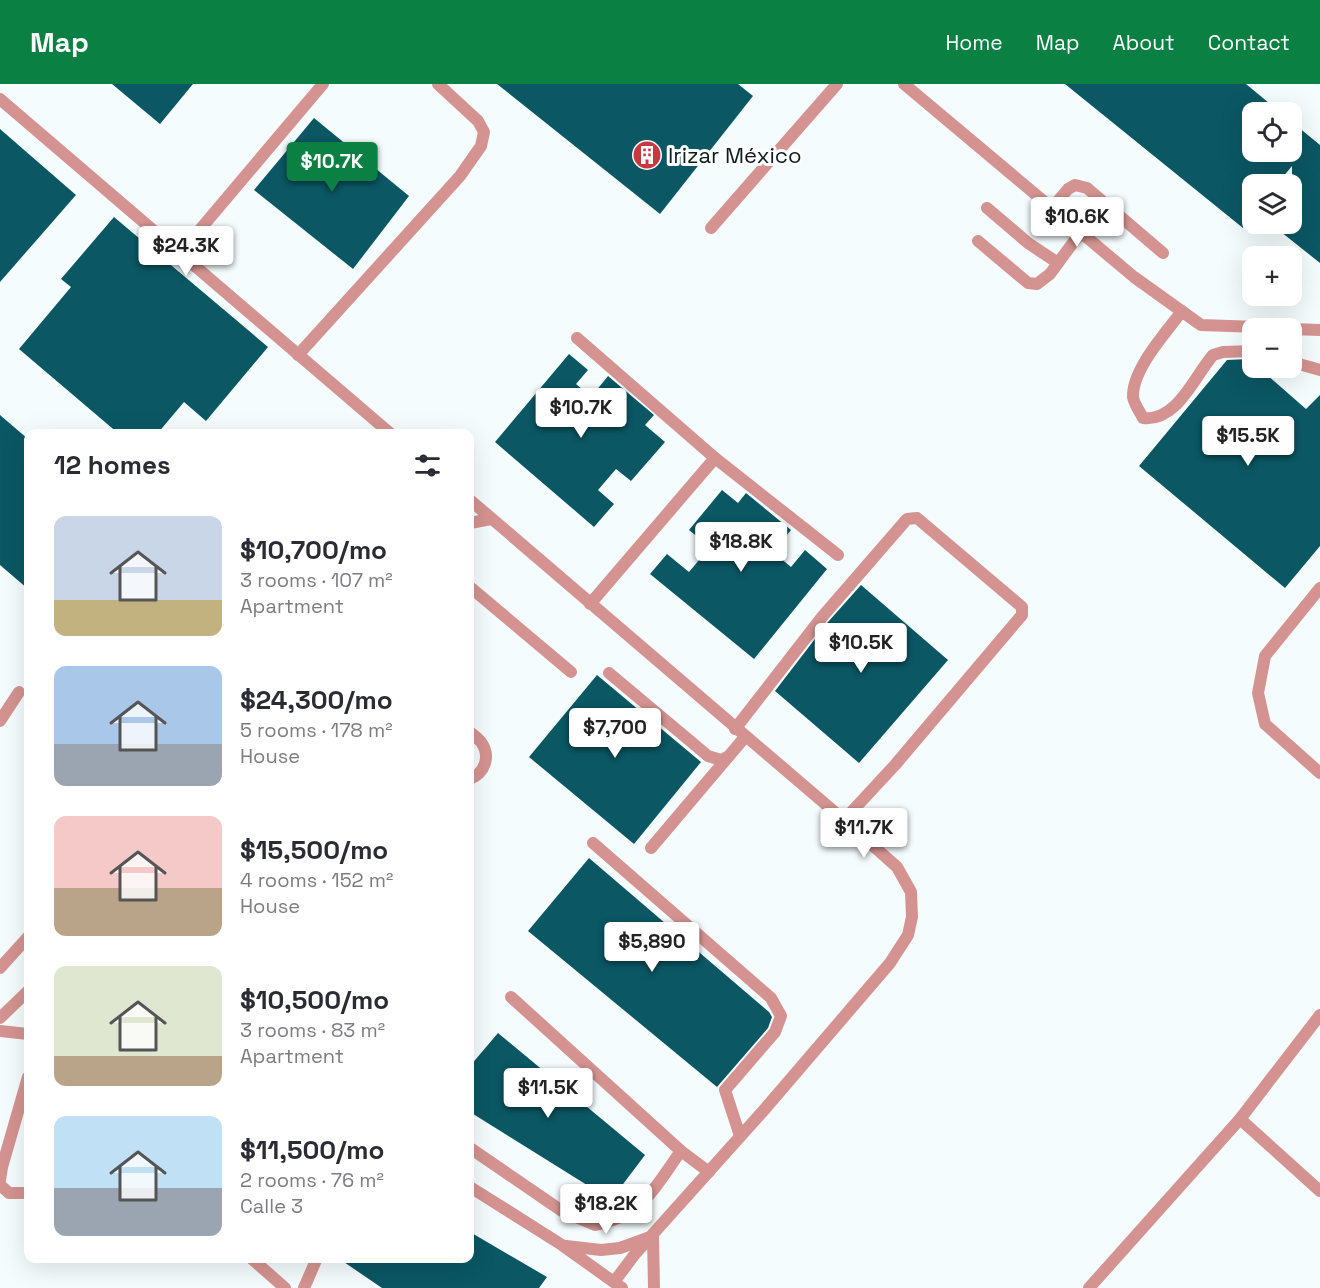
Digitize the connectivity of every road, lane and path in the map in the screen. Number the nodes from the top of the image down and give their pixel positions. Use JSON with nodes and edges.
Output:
{"nodes":[{"id":1,"x":323,"y":84,"type":"edge"},
{"id":2,"x":438,"y":84,"type":"edge"},
{"id":3,"x":837,"y":84,"type":"edge"},
{"id":4,"x":904,"y":84,"type":"edge"},
{"id":5,"x":917,"y":89,"type":"edge"},
{"id":6,"x":0,"y":99,"type":"edge"},
{"id":7,"x":987,"y":208,"type":"dead end"},
{"id":8,"x":1052,"y":208,"type":"junction"},
{"id":9,"x":711,"y":228,"type":"dead end"},
{"id":10,"x":1081,"y":232,"type":"junction"},
{"id":11,"x":978,"y":241,"type":"dead end"},
{"id":12,"x":181,"y":252,"type":"junction"},
{"id":13,"x":1163,"y":253,"type":"dead end"},
{"id":14,"x":1058,"y":263,"type":"junction"},
{"id":15,"x":1182,"y":312,"type":"junction"},
{"id":16,"x":1242,"y":327,"type":"edge"},
{"id":17,"x":1302,"y":329,"type":"edge"},
{"id":18,"x":1320,"y":330,"type":"edge"},
{"id":19,"x":577,"y":338,"type":"dead end"},
{"id":20,"x":1242,"y":351,"type":"edge"},
{"id":21,"x":298,"y":355,"type":"junction"},
{"id":22,"x":1302,"y":365,"type":"edge"},
{"id":23,"x":1320,"y":370,"type":"edge"},
{"id":24,"x":385,"y":429,"type":"edge"},
{"id":25,"x":715,"y":458,"type":"junction"},
{"id":26,"x":474,"y":504,"type":"edge"},
{"id":27,"x":491,"y":519,"type":"junction"},
{"id":28,"x":474,"y":522,"type":"edge"},
{"id":29,"x":838,"y":555,"type":"dead end"},
{"id":30,"x":1320,"y":588,"type":"edge"},
{"id":31,"x":474,"y":590,"type":"edge"},
{"id":32,"x":590,"y":604,"type":"junction"},
{"id":33,"x":571,"y":672,"type":"dead end"},
{"id":34,"x":609,"y":673,"type":"dead end"},
{"id":35,"x":19,"y":692,"type":"dead end"},
{"id":36,"x":0,"y":721,"type":"edge"},
{"id":37,"x":735,"y":729,"type":"junction"},
{"id":38,"x":474,"y":736,"type":"edge"},
{"id":39,"x":745,"y":737,"type":"junction"},
{"id":40,"x":729,"y":756,"type":"junction"},
{"id":41,"x":1320,"y":773,"type":"edge"},
{"id":42,"x":474,"y":776,"type":"edge"},
{"id":43,"x":844,"y":820,"type":"junction"},
{"id":44,"x":593,"y":843,"type":"dead end"},
{"id":45,"x":651,"y":848,"type":"dead end"},
{"id":46,"x":24,"y":942,"type":"edge"},
{"id":47,"x":0,"y":968,"type":"edge"},
{"id":48,"x":24,"y":995,"type":"edge"},
{"id":49,"x":511,"y":997,"type":"dead end"},
{"id":50,"x":1320,"y":1015,"type":"edge"},
{"id":51,"x":0,"y":1018,"type":"edge"},
{"id":52,"x":0,"y":1030,"type":"edge"},
{"id":53,"x":24,"y":1033,"type":"edge"},
{"id":54,"x":24,"y":1091,"type":"edge"},
{"id":55,"x":1240,"y":1119,"type":"junction"},
{"id":56,"x":740,"y":1136,"type":"junction"},
{"id":57,"x":474,"y":1151,"type":"edge"},
{"id":58,"x":681,"y":1151,"type":"junction"},
{"id":59,"x":708,"y":1172,"type":"junction"},
{"id":60,"x":0,"y":1180,"type":"edge"},
{"id":61,"x":0,"y":1185,"type":"edge"},
{"id":62,"x":474,"y":1190,"type":"edge"},
{"id":63,"x":1320,"y":1191,"type":"edge"},
{"id":64,"x":24,"y":1193,"type":"edge"},
{"id":65,"x":653,"y":1236,"type":"junction"},
{"id":66,"x":562,"y":1245,"type":"junction"},
{"id":67,"x":257,"y":1263,"type":"edge"},
{"id":68,"x":315,"y":1263,"type":"edge"},
{"id":69,"x":618,"y":1285,"type":"edge"},
{"id":70,"x":285,"y":1288,"type":"edge"},
{"id":71,"x":304,"y":1288,"type":"edge"},
{"id":72,"x":654,"y":1288,"type":"edge"},
{"id":73,"x":1089,"y":1288,"type":"edge"}],
"edges":[{"from":1,"to":12,"type":"street"},
{"from":2,"to":21,"type":"street"},
{"from":3,"to":9,"type":"street"},
{"from":4,"to":5,"type":"street"},
{"from":5,"to":8,"type":"street"},
{"from":6,"to":12,"type":"street"},
{"from":7,"to":14,"type":"street"},
{"from":8,"to":10,"type":"street"},
{"from":8,"to":13,"type":"street"},
{"from":10,"to":14,"type":"street"},
{"from":10,"to":15,"type":"street"},
{"from":11,"to":14,"type":"street"},
{"from":12,"to":21,"type":"street"},
{"from":15,"to":16,"type":"street"},
{"from":15,"to":20,"type":"street"},
{"from":17,"to":18,"type":"street"},
{"from":19,"to":25,"type":"street"},
{"from":21,"to":24,"type":"street"},
{"from":22,"to":23,"type":"street"},
{"from":25,"to":29,"type":"street"},
{"from":25,"to":32,"type":"street"},
{"from":26,"to":27,"type":"street"},
{"from":27,"to":28,"type":"street"},
{"from":27,"to":32,"type":"street"},
{"from":30,"to":41,"type":"street"},
{"from":31,"to":33,"type":"street"},
{"from":32,"to":37,"type":"street"},
{"from":34,"to":40,"type":"street"},
{"from":35,"to":36,"type":"street"},
{"from":37,"to":39,"type":"street"},
{"from":37,"to":43,"type":"street"},
{"from":38,"to":42,"type":"street"},
{"from":39,"to":40,"type":"street"},
{"from":39,"to":43,"type":"street"},
{"from":40,"to":45,"type":"street"},
{"from":43,"to":56,"type":"street"},
{"from":44,"to":56,"type":"street"},
{"from":46,"to":47,"type":"street"},
{"from":48,"to":51,"type":"street"},
{"from":49,"to":58,"type":"street"},
{"from":50,"to":55,"type":"street"},
{"from":52,"to":53,"type":"street"},
{"from":54,"to":60,"type":"street"},
{"from":55,"to":63,"type":"street"},
{"from":55,"to":73,"type":"street"},
{"from":56,"to":59,"type":"street"},
{"from":57,"to":58,"type":"street"},
{"from":58,"to":59,"type":"street"},
{"from":59,"to":65,"type":"street"},
{"from":61,"to":64,"type":"street"},
{"from":62,"to":66,"type":"street"},
{"from":65,"to":66,"type":"street"},
{"from":65,"to":69,"type":"street"},
{"from":65,"to":72,"type":"street"},
{"from":66,"to":69,"type":"street"},
{"from":67,"to":70,"type":"street"},
{"from":68,"to":71,"type":"street"}]}
